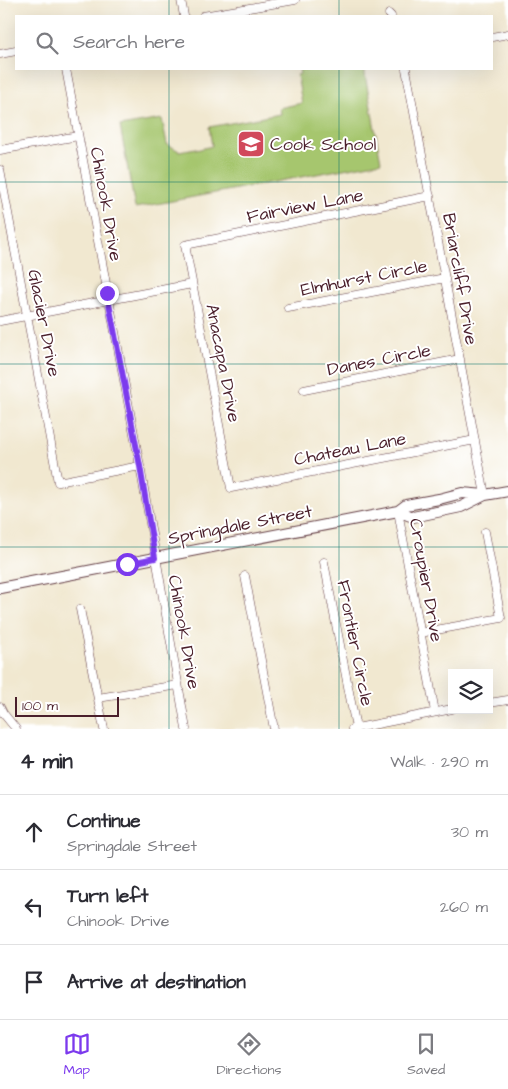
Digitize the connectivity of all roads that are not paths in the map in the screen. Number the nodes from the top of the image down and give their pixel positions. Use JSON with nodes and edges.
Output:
{"nodes":[{"id":1,"x":181,"y":0,"type":"edge"},
{"id":2,"x":295,"y":0,"type":"edge"},
{"id":3,"x":184,"y":15,"type":"edge"},
{"id":4,"x":209,"y":15,"type":"edge"},
{"id":5,"x":508,"y":34,"type":"edge"},
{"id":6,"x":493,"y":37,"type":"edge"},
{"id":7,"x":15,"y":51,"type":"edge"},
{"id":8,"x":0,"y":54,"type":"edge"},
{"id":9,"x":66,"y":70,"type":"edge"},
{"id":10,"x":406,"y":70,"type":"edge"},
{"id":11,"x":78,"y":136,"type":"junction"},
{"id":12,"x":0,"y":150,"type":"edge"},
{"id":13,"x":0,"y":170,"type":"edge"},
{"id":14,"x":430,"y":196,"type":"junction"},
{"id":15,"x":185,"y":244,"type":"joint"},
{"id":16,"x":445,"y":278,"type":"junction"},
{"id":17,"x":192,"y":284,"type":"junction"},
{"id":18,"x":108,"y":300,"type":"junction"},
{"id":19,"x":288,"y":308,"type":"dead end"},
{"id":20,"x":27,"y":316,"type":"junction"},
{"id":21,"x":0,"y":321,"type":"edge"},
{"id":22,"x":460,"y":359,"type":"junction"},
{"id":23,"x":304,"y":390,"type":"dead end"},
{"id":24,"x":475,"y":440,"type":"junction"},
{"id":25,"x":140,"y":466,"type":"junction"},
{"id":26,"x":230,"y":488,"type":"joint"},
{"id":27,"x":508,"y":490,"type":"edge"},
{"id":28,"x":485,"y":496,"type":"junction"},
{"id":29,"x":398,"y":511,"type":"junction"},
{"id":30,"x":485,"y":532,"type":"dead end"},
{"id":31,"x":155,"y":558,"type":"junction"},
{"id":32,"x":324,"y":562,"type":"dead end"},
{"id":33,"x":245,"y":576,"type":"dead end"},
{"id":34,"x":0,"y":588,"type":"edge"},
{"id":35,"x":80,"y":610,"type":"dead end"},
{"id":36,"x":420,"y":632,"type":"junction"},
{"id":37,"x":178,"y":685,"type":"junction"},
{"id":38,"x":98,"y":698,"type":"junction"},
{"id":39,"x":508,"y":700,"type":"edge"},
{"id":40,"x":493,"y":702,"type":"edge"},
{"id":41,"x":0,"y":707,"type":"edge"},
{"id":42,"x":448,"y":710,"type":"edge"},
{"id":43,"x":435,"y":712,"type":"junction"},
{"id":44,"x":16,"y":729,"type":"edge"},
{"id":45,"x":104,"y":729,"type":"edge"},
{"id":46,"x":186,"y":729,"type":"edge"},
{"id":47,"x":274,"y":729,"type":"edge"},
{"id":48,"x":354,"y":729,"type":"edge"}],
"edges":[{"from":1,"to":3,"type":"street"},
{"from":2,"to":4,"type":"street"},
{"from":5,"to":6,"type":"street"},
{"from":7,"to":8,"type":"street"},
{"from":9,"to":11,"type":"street","name":"Chinook Drive"},
{"from":10,"to":14,"type":"street","name":"Briarcliff Drive"},
{"from":11,"to":12,"type":"street"},
{"from":11,"to":18,"type":"street","name":"Chinook Drive"},
{"from":13,"to":20,"type":"street","name":"Glacier Drive"},
{"from":14,"to":15,"type":"street","name":"Fairview Lane"},
{"from":14,"to":16,"type":"street","name":"Briarcliff Drive"},
{"from":15,"to":17,"type":"street","name":"Anacapa Drive"},
{"from":16,"to":19,"type":"street","name":"Elmhurst Circle"},
{"from":16,"to":22,"type":"street","name":"Briarcliff Drive"},
{"from":17,"to":18,"type":"street"},
{"from":17,"to":26,"type":"street","name":"Anacapa Drive"},
{"from":18,"to":20,"type":"street"},
{"from":18,"to":25,"type":"street","name":"Chinook Drive"},
{"from":20,"to":21,"type":"street"},
{"from":20,"to":25,"type":"street","name":"Glacier Drive"},
{"from":22,"to":23,"type":"street","name":"Danes Circle"},
{"from":22,"to":24,"type":"street","name":"Briarcliff Drive"},
{"from":24,"to":26,"type":"street","name":"Chateau Lane"},
{"from":24,"to":28,"type":"street","name":"Briarcliff Drive"},
{"from":25,"to":31,"type":"street","name":"Chinook Drive"},
{"from":27,"to":28,"type":"main road","name":"Springdale Street"},
{"from":28,"to":29,"type":"main road","name":"Springdale Street"},
{"from":29,"to":31,"type":"main road","name":"Springdale Street"},
{"from":29,"to":36,"type":"street","name":"Croupier Drive"},
{"from":30,"to":36,"type":"street"},
{"from":31,"to":34,"type":"main road","name":"Springdale Street"},
{"from":31,"to":37,"type":"street","name":"Chinook Drive"},
{"from":32,"to":48,"type":"street","name":"Frontier Circle"},
{"from":33,"to":47,"type":"street"},
{"from":35,"to":38,"type":"street"},
{"from":36,"to":43,"type":"street","name":"Croupier Drive"},
{"from":37,"to":38,"type":"street"},
{"from":37,"to":46,"type":"street","name":"Chinook Drive"},
{"from":38,"to":45,"type":"street"},
{"from":39,"to":40,"type":"street"},
{"from":41,"to":44,"type":"street"},
{"from":42,"to":43,"type":"street"},
{"from":43,"to":48,"type":"street"}]}
